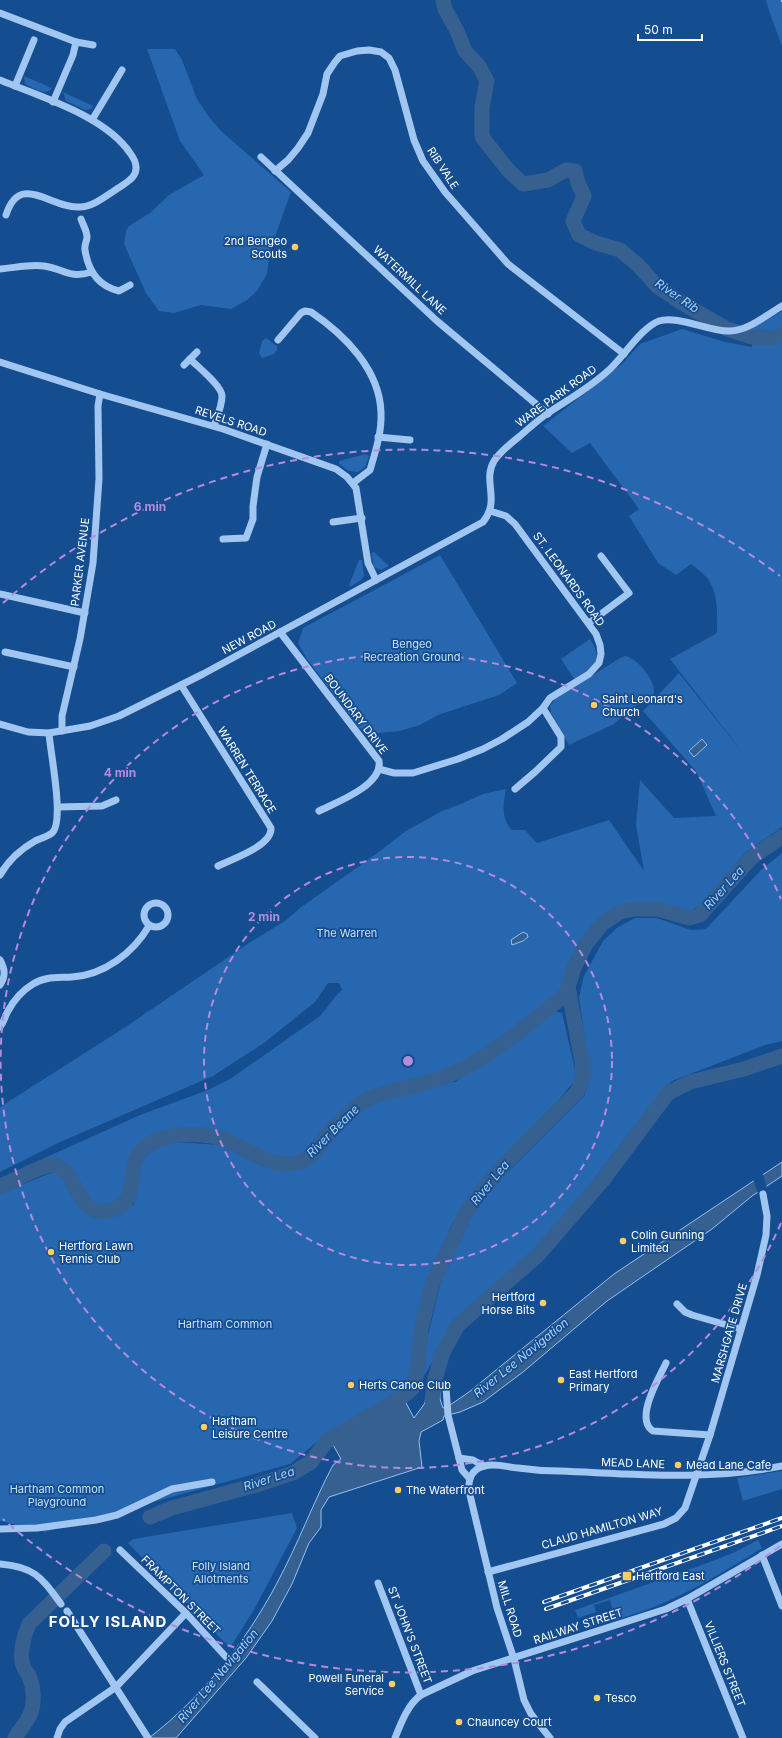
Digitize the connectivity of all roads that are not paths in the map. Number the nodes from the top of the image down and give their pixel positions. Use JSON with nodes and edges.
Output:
{"nodes":[{"id":1,"x":0,"y":13,"type":"edge"},
{"id":2,"x":34,"y":40,"type":"dead end"},
{"id":3,"x":76,"y":42,"type":"junction"},
{"id":4,"x":93,"y":45,"type":"dead end"},
{"id":5,"x":122,"y":70,"type":"dead end"},
{"id":6,"x":0,"y":80,"type":"edge"},
{"id":7,"x":15,"y":86,"type":"junction"},
{"id":8,"x":53,"y":102,"type":"junction"},
{"id":9,"x":92,"y":120,"type":"junction"},
{"id":10,"x":261,"y":158,"type":"dead end"},
{"id":11,"x":275,"y":171,"type":"junction"},
{"id":12,"x":6,"y":215,"type":"dead end"},
{"id":13,"x":81,"y":219,"type":"dead end"},
{"id":14,"x":0,"y":269,"type":"edge"},
{"id":15,"x":92,"y":272,"type":"junction"},
{"id":16,"x":130,"y":285,"type":"dead end"},
{"id":17,"x":782,"y":306,"type":"edge"},
{"id":18,"x":278,"y":340,"type":"dead end"},
{"id":19,"x":197,"y":352,"type":"dead end"},
{"id":20,"x":624,"y":354,"type":"junction"},
{"id":21,"x":190,"y":359,"type":"junction"},
{"id":22,"x":0,"y":362,"type":"edge"},
{"id":23,"x":184,"y":365,"type":"dead end"},
{"id":24,"x":100,"y":394,"type":"junction"},
{"id":25,"x":548,"y":414,"type":"junction"},
{"id":26,"x":214,"y":426,"type":"junction"},
{"id":27,"x":378,"y":437,"type":"junction"},
{"id":28,"x":410,"y":440,"type":"dead end"},
{"id":29,"x":267,"y":444,"type":"junction"},
{"id":30,"x":353,"y":483,"type":"junction"},
{"id":31,"x":490,"y":511,"type":"junction"},
{"id":32,"x":362,"y":518,"type":"junction"},
{"id":33,"x":333,"y":522,"type":"dead end"},
{"id":34,"x":223,"y":539,"type":"dead end"},
{"id":35,"x":601,"y":556,"type":"dead end"},
{"id":36,"x":376,"y":580,"type":"junction"},
{"id":37,"x":0,"y":594,"type":"edge"},
{"id":38,"x":85,"y":613,"type":"junction"},
{"id":39,"x":589,"y":623,"type":"junction"},
{"id":40,"x":280,"y":632,"type":"junction"},
{"id":41,"x":5,"y":652,"type":"dead end"},
{"id":42,"x":74,"y":667,"type":"junction"},
{"id":43,"x":181,"y":686,"type":"junction"},
{"id":44,"x":543,"y":708,"type":"junction"},
{"id":45,"x":0,"y":724,"type":"edge"},
{"id":46,"x":62,"y":732,"type":"junction"},
{"id":47,"x":48,"y":733,"type":"junction"},
{"id":48,"x":379,"y":769,"type":"junction"},
{"id":49,"x":515,"y":789,"type":"dead end"},
{"id":50,"x":116,"y":800,"type":"dead end"},
{"id":51,"x":58,"y":807,"type":"junction"},
{"id":52,"x":319,"y":811,"type":"dead end"},
{"id":53,"x":218,"y":866,"type":"dead end"},
{"id":54,"x":0,"y":875,"type":"edge"},
{"id":55,"x":149,"y":926,"type":"dead end"},
{"id":56,"x":0,"y":960,"type":"edge"},
{"id":57,"x":0,"y":985,"type":"edge"},
{"id":58,"x":0,"y":1027,"type":"edge"},
{"id":59,"x":763,"y":1194,"type":"dead end"},
{"id":60,"x":677,"y":1304,"type":"dead end"},
{"id":61,"x":742,"y":1329,"type":"junction"},
{"id":62,"x":666,"y":1363,"type":"dead end"},
{"id":63,"x":446,"y":1388,"type":"dead end"},
{"id":64,"x":710,"y":1435,"type":"junction"},
{"id":65,"x":459,"y":1458,"type":"junction"},
{"id":66,"x":484,"y":1466,"type":"junction"},
{"id":67,"x":782,"y":1466,"type":"edge"},
{"id":68,"x":696,"y":1476,"type":"junction"},
{"id":69,"x":469,"y":1478,"type":"junction"},
{"id":70,"x":212,"y":1482,"type":"dead end"},
{"id":71,"x":0,"y":1529,"type":"edge"},
{"id":72,"x":782,"y":1544,"type":"edge"},
{"id":73,"x":120,"y":1550,"type":"dead end"},
{"id":74,"x":762,"y":1556,"type":"junction"},
{"id":75,"x":0,"y":1564,"type":"edge"},
{"id":76,"x":488,"y":1572,"type":"junction"},
{"id":77,"x":378,"y":1582,"type":"dead end"},
{"id":78,"x":687,"y":1599,"type":"junction"},
{"id":79,"x":61,"y":1604,"type":"dead end"},
{"id":80,"x":782,"y":1606,"type":"edge"},
{"id":81,"x":67,"y":1611,"type":"dead end"},
{"id":82,"x":186,"y":1613,"type":"junction"},
{"id":83,"x":226,"y":1657,"type":"dead end"},
{"id":84,"x":514,"y":1659,"type":"junction"},
{"id":85,"x":257,"y":1682,"type":"dead end"},
{"id":86,"x":116,"y":1688,"type":"junction"},
{"id":87,"x":421,"y":1695,"type":"junction"},
{"id":88,"x":57,"y":1738,"type":"edge"},
{"id":89,"x":148,"y":1738,"type":"edge"},
{"id":90,"x":315,"y":1738,"type":"edge"},
{"id":91,"x":395,"y":1738,"type":"edge"},
{"id":92,"x":550,"y":1738,"type":"edge"},
{"id":93,"x":743,"y":1738,"type":"edge"}],
"edges":[{"from":1,"to":3,"type":"street"},
{"from":2,"to":7,"type":"street"},
{"from":3,"to":4,"type":"street"},
{"from":3,"to":8,"type":"street"},
{"from":5,"to":9,"type":"street"},
{"from":6,"to":7,"type":"street"},
{"from":7,"to":8,"type":"street"},
{"from":8,"to":9,"type":"street"},
{"from":9,"to":12,"type":"street"},
{"from":10,"to":11,"type":"street","name":"WATERMILL LANE"},
{"from":11,"to":20,"type":"street","name":"RIB VALE"},
{"from":11,"to":25,"type":"street","name":"WATERMILL LANE"},
{"from":13,"to":15,"type":"street"},
{"from":14,"to":15,"type":"street"},
{"from":15,"to":16,"type":"street"},
{"from":17,"to":20,"type":"street","name":"WARE PARK ROAD"},
{"from":18,"to":27,"type":"street"},
{"from":19,"to":21,"type":"street"},
{"from":20,"to":25,"type":"street","name":"WARE PARK ROAD"},
{"from":21,"to":23,"type":"street"},
{"from":21,"to":26,"type":"street"},
{"from":22,"to":24,"type":"street","name":"REVELS ROAD"},
{"from":24,"to":26,"type":"street","name":"REVELS ROAD"},
{"from":24,"to":38,"type":"street","name":"PARKER AVENUE"},
{"from":25,"to":31,"type":"street","name":"WARE PARK ROAD"},
{"from":26,"to":29,"type":"street","name":"REVELS ROAD"},
{"from":27,"to":28,"type":"street"},
{"from":27,"to":30,"type":"street"},
{"from":29,"to":30,"type":"street","name":"REVELS ROAD"},
{"from":29,"to":34,"type":"street"},
{"from":30,"to":32,"type":"street"},
{"from":31,"to":36,"type":"street","name":"NEW ROAD"},
{"from":31,"to":39,"type":"street","name":"ST. LEONARDS ROAD"},
{"from":32,"to":33,"type":"street"},
{"from":32,"to":36,"type":"street"},
{"from":35,"to":39,"type":"street"},
{"from":36,"to":40,"type":"street","name":"NEW ROAD"},
{"from":37,"to":38,"type":"street"},
{"from":38,"to":42,"type":"street","name":"PARKER AVENUE"},
{"from":39,"to":44,"type":"street","name":"ST. LEONARDS ROAD"},
{"from":40,"to":43,"type":"street","name":"NEW ROAD"},
{"from":40,"to":48,"type":"street","name":"BOUNDARY DRIVE"},
{"from":41,"to":42,"type":"street"},
{"from":42,"to":46,"type":"street","name":"PARKER AVENUE"},
{"from":43,"to":46,"type":"street","name":"NEW ROAD"},
{"from":43,"to":53,"type":"street","name":"WARREN TERRACE"},
{"from":44,"to":48,"type":"street","name":"ST. LEONARDS ROAD"},
{"from":44,"to":49,"type":"street"},
{"from":45,"to":47,"type":"street","name":"NEW ROAD"},
{"from":46,"to":47,"type":"street","name":"NEW ROAD"},
{"from":47,"to":51,"type":"street"},
{"from":48,"to":52,"type":"street","name":"BOUNDARY DRIVE"},
{"from":50,"to":51,"type":"street"},
{"from":51,"to":54,"type":"street"},
{"from":55,"to":58,"type":"street"},
{"from":56,"to":57,"type":"street"},
{"from":59,"to":61,"type":"street","name":"MARSHGATE DRIVE"},
{"from":60,"to":61,"type":"street"},
{"from":61,"to":64,"type":"street","name":"MARSHGATE DRIVE"},
{"from":62,"to":64,"type":"street"},
{"from":63,"to":65,"type":"street","name":"MILL ROAD"},
{"from":64,"to":68,"type":"street","name":"MARSHGATE DRIVE"},
{"from":65,"to":66,"type":"street"},
{"from":65,"to":69,"type":"street","name":"MILL ROAD"},
{"from":66,"to":68,"type":"street","name":"MEAD LANE"},
{"from":66,"to":69,"type":"street"},
{"from":67,"to":68,"type":"street","name":"MEAD LANE"},
{"from":68,"to":76,"type":"street","name":"CLAUD HAMILTON WAY"},
{"from":69,"to":76,"type":"street","name":"MILL ROAD"},
{"from":70,"to":71,"type":"street"},
{"from":72,"to":74,"type":"street","name":"RAILWAY STREET"},
{"from":73,"to":82,"type":"street","name":"FRAMPTON STREET"},
{"from":74,"to":78,"type":"street","name":"RAILWAY STREET"},
{"from":74,"to":80,"type":"street"},
{"from":75,"to":79,"type":"street"},
{"from":76,"to":84,"type":"street","name":"MILL ROAD"},
{"from":77,"to":87,"type":"street","name":"ST JOHN'S STREET"},
{"from":78,"to":84,"type":"street","name":"RAILWAY STREET"},
{"from":78,"to":93,"type":"street","name":"VILLIERS STREET"},
{"from":81,"to":86,"type":"street"},
{"from":82,"to":83,"type":"street","name":"FRAMPTON STREET"},
{"from":82,"to":86,"type":"street"},
{"from":84,"to":87,"type":"street","name":"RAILWAY STREET"},
{"from":84,"to":92,"type":"street","name":"MILL ROAD"},
{"from":85,"to":90,"type":"street"},
{"from":86,"to":88,"type":"street"},
{"from":86,"to":89,"type":"street"},
{"from":87,"to":91,"type":"street","name":"RAILWAY STREET"}]}
